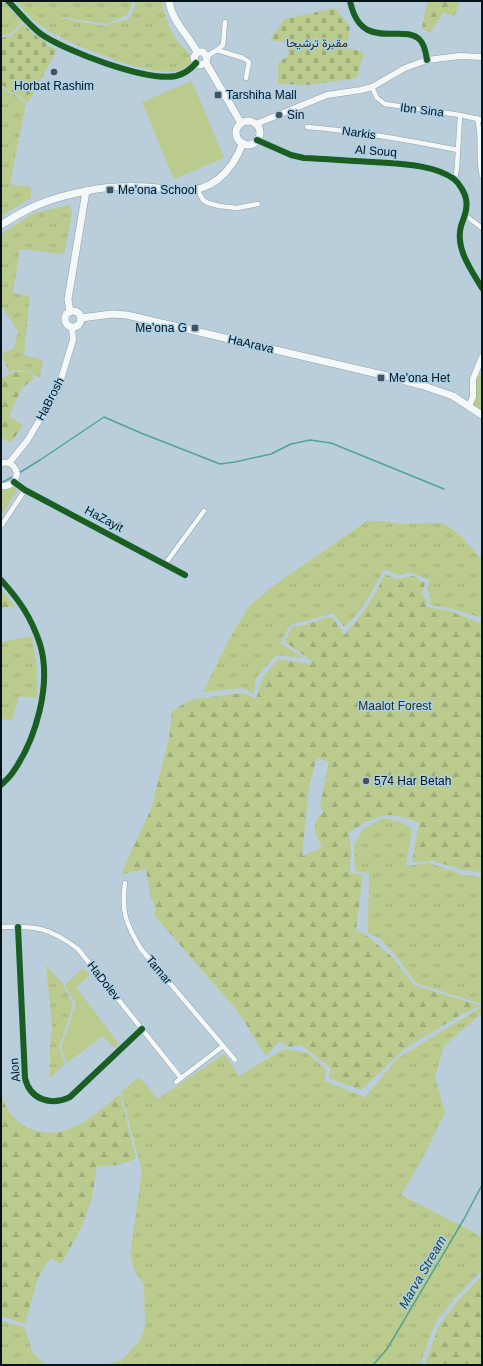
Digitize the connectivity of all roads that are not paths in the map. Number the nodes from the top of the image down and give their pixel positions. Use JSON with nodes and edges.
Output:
{"nodes":[{"id":1,"x":8,"y":1,"type":"edge"},
{"id":2,"x":169,"y":1,"type":"edge"},
{"id":3,"x":350,"y":1,"type":"edge"},
{"id":4,"x":225,"y":22,"type":"dead end"},
{"id":5,"x":217,"y":50,"type":"junction"},
{"id":6,"x":197,"y":52,"type":"junction"},
{"id":7,"x":482,"y":57,"type":"edge"},
{"id":8,"x":206,"y":59,"type":"junction"},
{"id":9,"x":427,"y":60,"type":"junction"},
{"id":10,"x":196,"y":63,"type":"junction"},
{"id":11,"x":246,"y":78,"type":"dead end"},
{"id":12,"x":372,"y":87,"type":"junction"},
{"id":13,"x":460,"y":114,"type":"junction"},
{"id":14,"x":479,"y":119,"type":"edge"},
{"id":15,"x":241,"y":123,"type":"junction"},
{"id":16,"x":256,"y":124,"type":"junction"},
{"id":17,"x":307,"y":127,"type":"dead end"},
{"id":18,"x":257,"y":140,"type":"junction"},
{"id":19,"x":243,"y":143,"type":"junction"},
{"id":20,"x":458,"y":150,"type":"junction"},
{"id":21,"x":482,"y":176,"type":"edge"},
{"id":22,"x":455,"y":179,"type":"junction"},
{"id":23,"x":197,"y":189,"type":"junction"},
{"id":24,"x":86,"y":191,"type":"junction"},
{"id":25,"x":258,"y":204,"type":"dead end"},
{"id":26,"x":465,"y":215,"type":"junction"},
{"id":27,"x":1,"y":225,"type":"edge"},
{"id":28,"x":482,"y":228,"type":"edge"},
{"id":29,"x":482,"y":288,"type":"edge"},
{"id":30,"x":70,"y":312,"type":"junction"},
{"id":31,"x":81,"y":318,"type":"junction"},
{"id":32,"x":72,"y":327,"type":"junction"},
{"id":33,"x":482,"y":357,"type":"edge"},
{"id":34,"x":481,"y":364,"type":"edge"},
{"id":35,"x":469,"y":406,"type":"junction"},
{"id":36,"x":482,"y":415,"type":"edge"},
{"id":37,"x":1,"y":462,"type":"edge"},
{"id":38,"x":9,"y":463,"type":"junction"},
{"id":39,"x":14,"y":482,"type":"junction"},
{"id":40,"x":1,"y":486,"type":"edge"},
{"id":41,"x":25,"y":490,"type":"junction"},
{"id":42,"x":204,"y":511,"type":"dead end"},
{"id":43,"x":1,"y":526,"type":"edge"},
{"id":44,"x":166,"y":564,"type":"junction"},
{"id":45,"x":185,"y":575,"type":"dead end"},
{"id":46,"x":1,"y":580,"type":"edge"},
{"id":47,"x":1,"y":785,"type":"edge"},
{"id":48,"x":125,"y":883,"type":"dead end"},
{"id":49,"x":1,"y":927,"type":"edge"},
{"id":50,"x":18,"y":927,"type":"junction"},
{"id":51,"x":142,"y":1029,"type":"junction"},
{"id":52,"x":223,"y":1046,"type":"junction"},
{"id":53,"x":234,"y":1060,"type":"dead end"},
{"id":54,"x":181,"y":1078,"type":"junction"},
{"id":55,"x":176,"y":1082,"type":"dead end"}],
"edges":[{"from":1,"to":10,"type":"street"},
{"from":2,"to":6,"type":"main road"},
{"from":3,"to":9,"type":"street"},
{"from":4,"to":5,"type":"street"},
{"from":5,"to":8,"type":"street"},
{"from":5,"to":11,"type":"street"},
{"from":6,"to":8,"type":"main road"},
{"from":6,"to":10,"type":"main road"},
{"from":7,"to":9,"type":"street"},
{"from":8,"to":10,"type":"main road"},
{"from":8,"to":15,"type":"main road"},
{"from":9,"to":12,"type":"street"},
{"from":12,"to":13,"type":"street","name":"Ibn Sina"},
{"from":12,"to":16,"type":"street"},
{"from":13,"to":14,"type":"street","name":"Ibn Sina"},
{"from":13,"to":20,"type":"street"},
{"from":14,"to":21,"type":"street"},
{"from":15,"to":16,"type":"main road"},
{"from":15,"to":19,"type":"main road"},
{"from":16,"to":18,"type":"main road"},
{"from":17,"to":20,"type":"street","name":"Narkis"},
{"from":18,"to":19,"type":"main road"},
{"from":18,"to":22,"type":"street","name":"Al Souq"},
{"from":19,"to":23,"type":"main road"},
{"from":20,"to":22,"type":"street"},
{"from":22,"to":26,"type":"street"},
{"from":23,"to":24,"type":"main road"},
{"from":23,"to":25,"type":"street"},
{"from":24,"to":27,"type":"main road"},
{"from":24,"to":30,"type":"main road"},
{"from":26,"to":28,"type":"street"},
{"from":26,"to":29,"type":"street"},
{"from":30,"to":31,"type":"main road"},
{"from":30,"to":32,"type":"main road"},
{"from":31,"to":32,"type":"main road"},
{"from":31,"to":35,"type":"main road","name":"HaArava"},
{"from":32,"to":38,"type":"street","name":"HaBrosh"},
{"from":33,"to":34,"type":"street"},
{"from":34,"to":35,"type":"street"},
{"from":35,"to":36,"type":"main road","name":"HaArava"},
{"from":37,"to":38,"type":"street"},
{"from":38,"to":39,"type":"street"},
{"from":39,"to":40,"type":"street"},
{"from":39,"to":41,"type":"street","name":"HaZayit"},
{"from":41,"to":43,"type":"street"},
{"from":41,"to":44,"type":"street","name":"HaZayit"},
{"from":42,"to":44,"type":"street"},
{"from":44,"to":45,"type":"street","name":"HaZayit"},
{"from":46,"to":47,"type":"street"},
{"from":48,"to":52,"type":"street","name":"Tamar"},
{"from":49,"to":50,"type":"street","name":"HaDolev"},
{"from":50,"to":51,"type":"street","name":"HaDolev"},
{"from":50,"to":51,"type":"street","name":"Alon"},
{"from":51,"to":54,"type":"street","name":"HaDolev"},
{"from":52,"to":53,"type":"street","name":"Tamar"},
{"from":52,"to":54,"type":"street"},
{"from":54,"to":55,"type":"street"}]}
